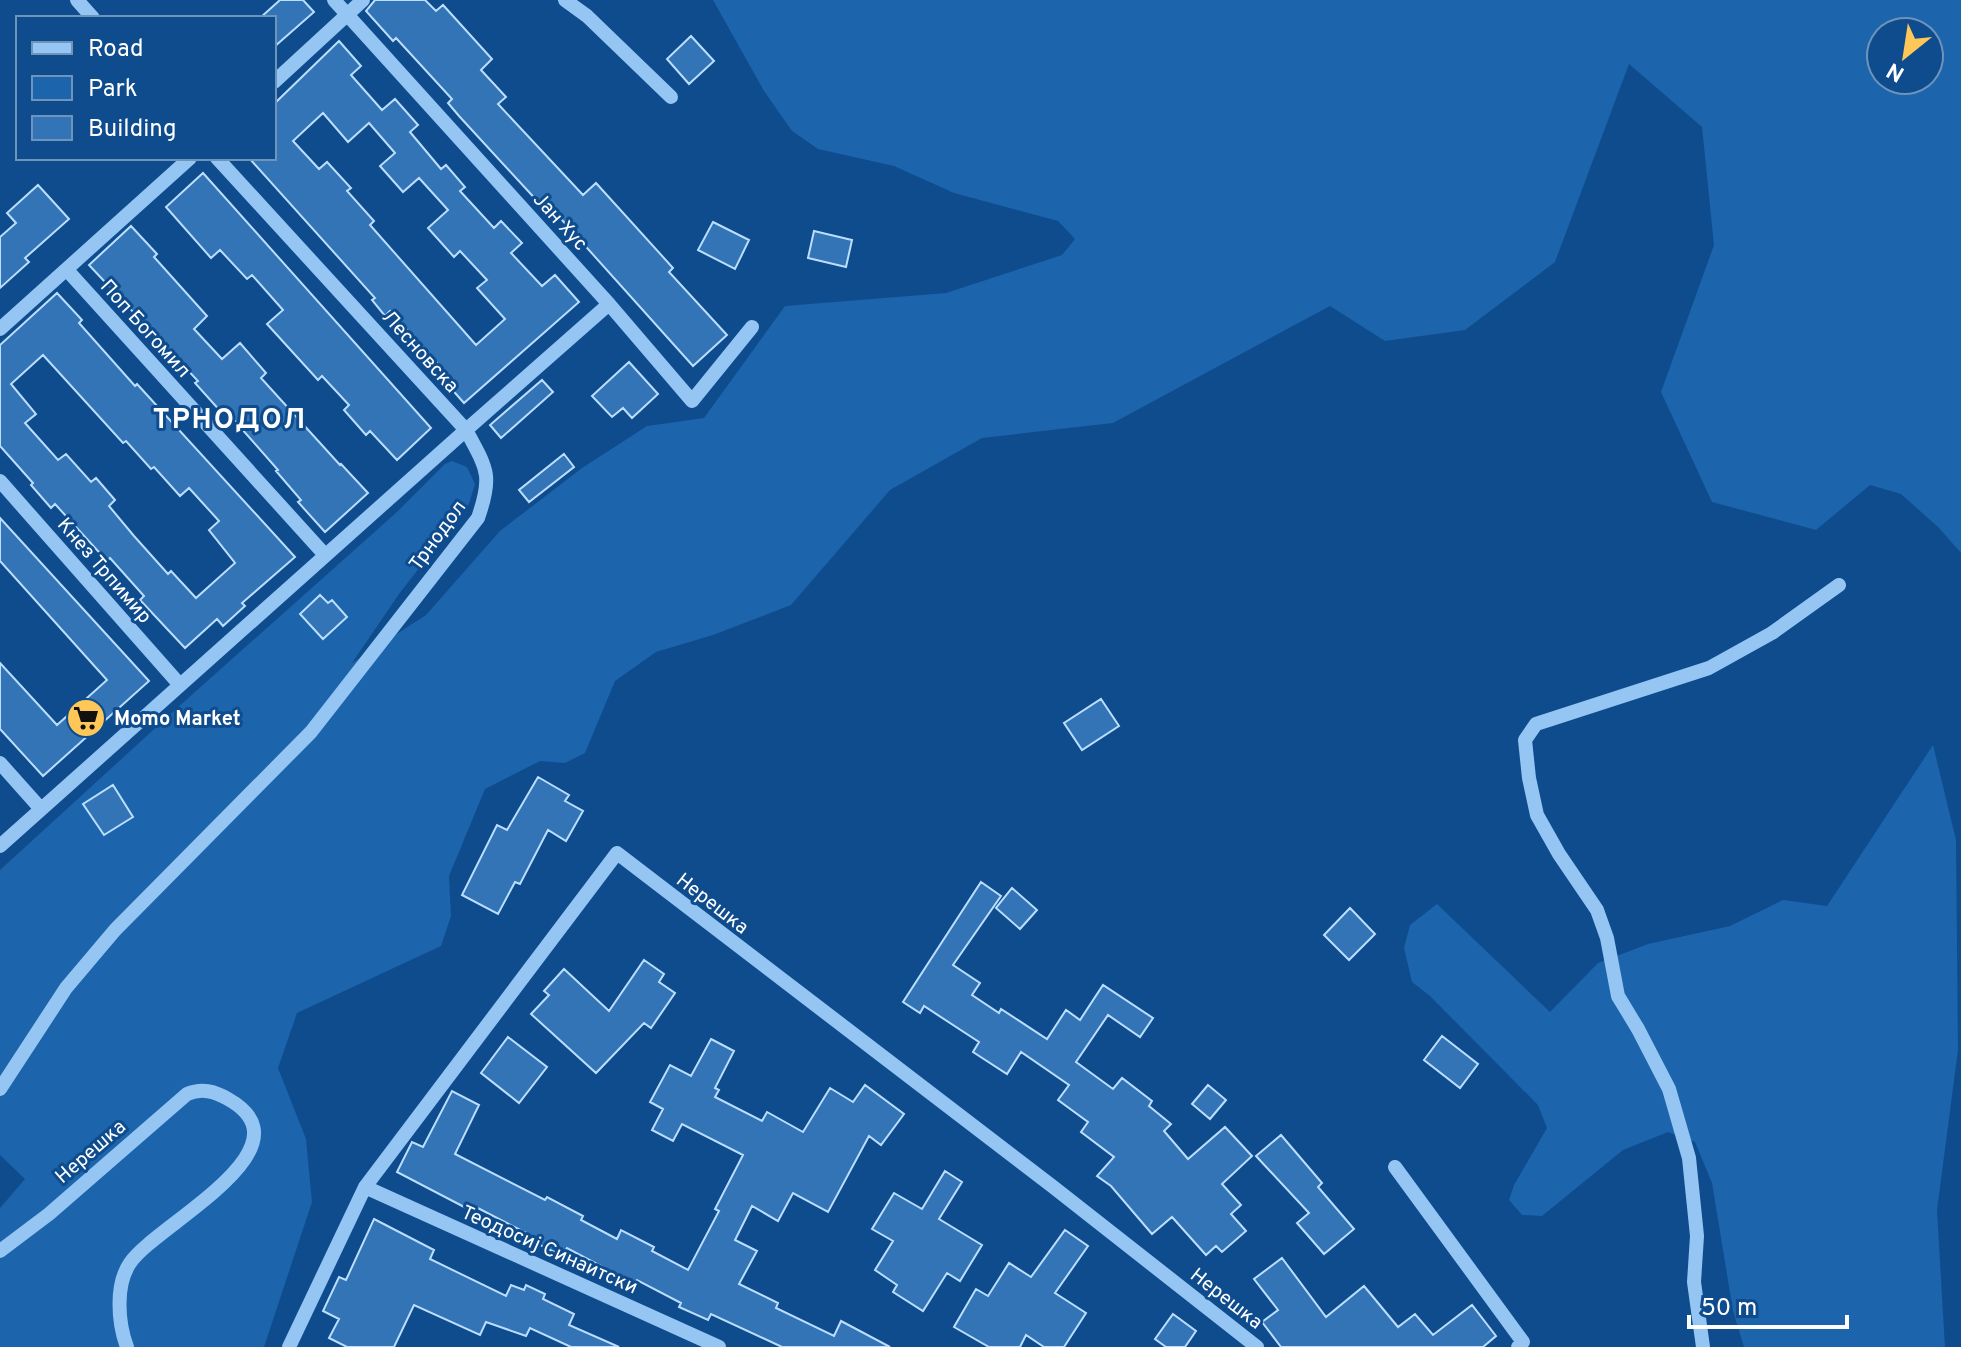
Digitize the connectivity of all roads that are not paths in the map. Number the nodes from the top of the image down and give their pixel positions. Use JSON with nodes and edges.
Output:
{"nodes":[{"id":1,"x":77,"y":0,"type":"edge"},
{"id":2,"x":334,"y":0,"type":"edge"},
{"id":3,"x":363,"y":0,"type":"edge"},
{"id":4,"x":565,"y":0,"type":"edge"},
{"id":5,"x":347,"y":15,"type":"junction"},
{"id":6,"x":91,"y":16,"type":"edge"},
{"id":7,"x":276,"y":80,"type":"edge"},
{"id":8,"x":671,"y":97,"type":"dead end"},
{"id":9,"x":188,"y":160,"type":"edge"},
{"id":10,"x":219,"y":160,"type":"edge"},
{"id":11,"x":67,"y":270,"type":"junction"},
{"id":12,"x":609,"y":304,"type":"junction"},
{"id":13,"x":752,"y":327,"type":"dead end"},
{"id":14,"x":0,"y":329,"type":"edge"},
{"id":15,"x":466,"y":430,"type":"junction"},
{"id":16,"x":0,"y":481,"type":"edge"},
{"id":17,"x":325,"y":555,"type":"junction"},
{"id":18,"x":1839,"y":585,"type":"dead end"},
{"id":19,"x":180,"y":685,"type":"junction"},
{"id":20,"x":0,"y":763,"type":"edge"},
{"id":21,"x":41,"y":809,"type":"junction"},
{"id":22,"x":0,"y":846,"type":"edge"},
{"id":23,"x":0,"y":1089,"type":"edge"},
{"id":24,"x":1395,"y":1167,"type":"dead end"},
{"id":25,"x":365,"y":1187,"type":"junction"},
{"id":26,"x":0,"y":1251,"type":"edge"},
{"id":27,"x":127,"y":1347,"type":"edge"},
{"id":28,"x":289,"y":1347,"type":"edge"},
{"id":29,"x":719,"y":1347,"type":"edge"},
{"id":30,"x":1257,"y":1347,"type":"edge"},
{"id":31,"x":1518,"y":1347,"type":"edge"},
{"id":32,"x":1703,"y":1347,"type":"edge"}],
"edges":[{"from":1,"to":6,"type":"street"},
{"from":2,"to":5,"type":"street","name":"Јан Хус"},
{"from":3,"to":5,"type":"street"},
{"from":4,"to":8,"type":"street"},
{"from":5,"to":7,"type":"street"},
{"from":5,"to":12,"type":"street","name":"Јан Хус"},
{"from":9,"to":11,"type":"street"},
{"from":10,"to":15,"type":"street","name":"Лесновска"},
{"from":11,"to":14,"type":"street"},
{"from":11,"to":17,"type":"street","name":"Поп Богомил"},
{"from":12,"to":13,"type":"street","name":"Јан Хус"},
{"from":12,"to":15,"type":"street"},
{"from":15,"to":17,"type":"street"},
{"from":15,"to":23,"type":"street","name":"Трнодол"},
{"from":16,"to":19,"type":"street","name":"Кнез Трпимир"},
{"from":17,"to":19,"type":"street"},
{"from":18,"to":32,"type":"street"},
{"from":19,"to":21,"type":"street"},
{"from":20,"to":21,"type":"street"},
{"from":21,"to":22,"type":"street"},
{"from":24,"to":31,"type":"street"},
{"from":25,"to":28,"type":"street","name":"Нерешка"},
{"from":25,"to":29,"type":"street","name":"Теодосиј Синаитски"},
{"from":25,"to":30,"type":"street","name":"Нерешка"},
{"from":26,"to":27,"type":"street","name":"Нерешка"}]}
